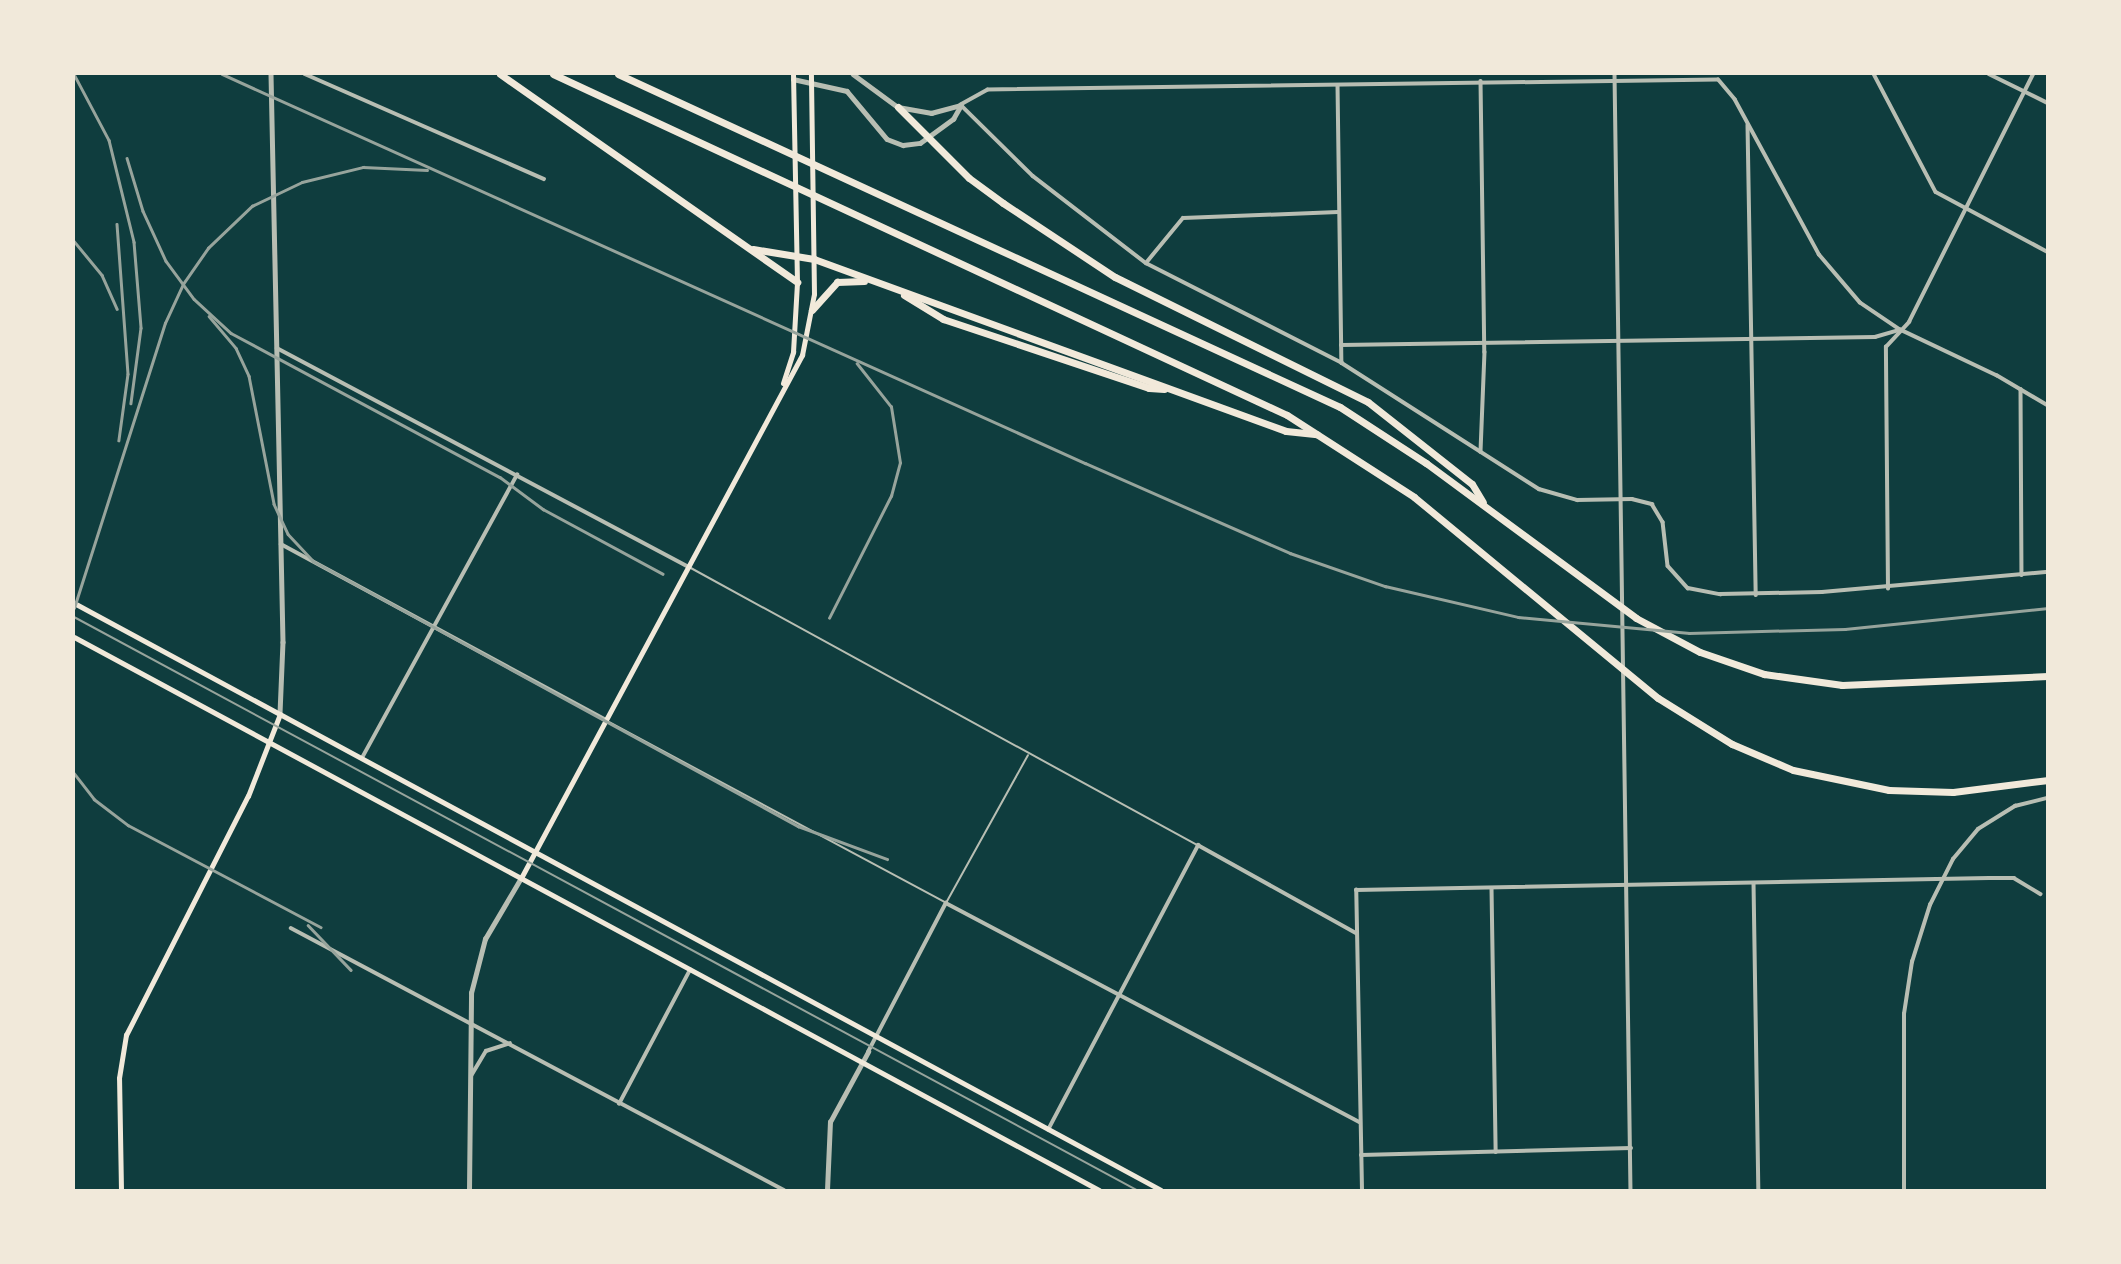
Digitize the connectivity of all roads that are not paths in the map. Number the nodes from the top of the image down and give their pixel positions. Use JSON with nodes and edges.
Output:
{"nodes":[{"id":1,"x":271,"y":74,"type":"edge"},
{"id":2,"x":305,"y":74,"type":"edge"},
{"id":3,"x":500,"y":74,"type":"edge"},
{"id":4,"x":553,"y":74,"type":"edge"},
{"id":5,"x":618,"y":74,"type":"edge"},
{"id":6,"x":811,"y":74,"type":"edge"},
{"id":7,"x":853,"y":74,"type":"edge"},
{"id":8,"x":1874,"y":74,"type":"edge"},
{"id":9,"x":1989,"y":74,"type":"edge"},
{"id":10,"x":2033,"y":74,"type":"edge"},
{"id":11,"x":793,"y":76,"type":"edge"},
{"id":12,"x":1615,"y":76,"type":"edge"},
{"id":13,"x":811,"y":81,"type":"junction"},
{"id":14,"x":1481,"y":81,"type":"junction"},
{"id":15,"x":1338,"y":84,"type":"junction"},
{"id":16,"x":2024,"y":91,"type":"junction"},
{"id":17,"x":2048,"y":103,"type":"edge"},
{"id":18,"x":961,"y":105,"type":"junction"},
{"id":19,"x":898,"y":107,"type":"junction"},
{"id":20,"x":1748,"y":123,"type":"junction"},
{"id":21,"x":927,"y":138,"type":"junction"},
{"id":22,"x":544,"y":179,"type":"dead end"},
{"id":23,"x":1963,"y":209,"type":"junction"},
{"id":24,"x":1338,"y":212,"type":"junction"},
{"id":25,"x":753,"y":249,"type":"junction"},
{"id":26,"x":2048,"y":252,"type":"edge"},
{"id":27,"x":797,"y":256,"type":"junction"},
{"id":28,"x":814,"y":259,"type":"junction"},
{"id":29,"x":1146,"y":263,"type":"junction"},
{"id":30,"x":797,"y":282,"type":"junction"},
{"id":31,"x":891,"y":289,"type":"junction"},
{"id":32,"x":812,"y":313,"type":"junction"},
{"id":33,"x":1900,"y":330,"type":"junction"},
{"id":34,"x":1750,"y":339,"type":"junction"},
{"id":35,"x":1618,"y":340,"type":"junction"},
{"id":36,"x":1485,"y":343,"type":"junction"},
{"id":37,"x":1341,"y":345,"type":"junction"},
{"id":38,"x":277,"y":348,"type":"junction"},
{"id":39,"x":1342,"y":363,"type":"junction"},
{"id":40,"x":2021,"y":389,"type":"junction"},
{"id":41,"x":782,"y":390,"type":"junction"},
{"id":42,"x":2048,"y":406,"type":"edge"},
{"id":43,"x":1322,"y":435,"type":"junction"},
{"id":44,"x":1481,"y":452,"type":"junction"},
{"id":45,"x":517,"y":475,"type":"junction"},
{"id":46,"x":1621,"y":499,"type":"junction"},
{"id":47,"x":1487,"y":509,"type":"junction"},
{"id":48,"x":281,"y":544,"type":"junction"},
{"id":49,"x":687,"y":566,"type":"junction"},
{"id":50,"x":2048,"y":572,"type":"edge"},
{"id":51,"x":2022,"y":575,"type":"junction"},
{"id":52,"x":1888,"y":589,"type":"junction"},
{"id":53,"x":1756,"y":595,"type":"junction"},
{"id":54,"x":74,"y":603,"type":"edge"},
{"id":55,"x":433,"y":626,"type":"junction"},
{"id":56,"x":74,"y":636,"type":"edge"},
{"id":57,"x":2048,"y":676,"type":"edge"},
{"id":58,"x":280,"y":714,"type":"junction"},
{"id":59,"x":606,"y":720,"type":"junction"},
{"id":60,"x":269,"y":743,"type":"junction"},
{"id":61,"x":1029,"y":753,"type":"junction"},
{"id":62,"x":362,"y":759,"type":"junction"},
{"id":63,"x":2048,"y":780,"type":"edge"},
{"id":64,"x":2048,"y":797,"type":"edge"},
{"id":65,"x":1198,"y":845,"type":"junction"},
{"id":66,"x":534,"y":852,"type":"junction"},
{"id":67,"x":521,"y":878,"type":"junction"},
{"id":68,"x":1941,"y":879,"type":"junction"},
{"id":69,"x":1754,"y":883,"type":"junction"},
{"id":70,"x":1626,"y":884,"type":"junction"},
{"id":71,"x":1492,"y":888,"type":"junction"},
{"id":72,"x":2041,"y":894,"type":"dead end"},
{"id":73,"x":946,"y":903,"type":"junction"},
{"id":74,"x":291,"y":928,"type":"dead end"},
{"id":75,"x":1357,"y":933,"type":"junction"},
{"id":76,"x":691,"y":969,"type":"junction"},
{"id":77,"x":1120,"y":994,"type":"junction"},
{"id":78,"x":469,"y":1020,"type":"junction"},
{"id":79,"x":876,"y":1037,"type":"junction"},
{"id":80,"x":510,"y":1043,"type":"junction"},
{"id":81,"x":868,"y":1052,"type":"joint"},
{"id":82,"x":862,"y":1062,"type":"junction"},
{"id":83,"x":469,"y":1081,"type":"junction"},
{"id":84,"x":619,"y":1104,"type":"junction"},
{"id":85,"x":1360,"y":1122,"type":"junction"},
{"id":86,"x":1048,"y":1130,"type":"junction"},
{"id":87,"x":1631,"y":1149,"type":"junction"},
{"id":88,"x":1496,"y":1152,"type":"junction"},
{"id":89,"x":1361,"y":1155,"type":"junction"},
{"id":90,"x":121,"y":1191,"type":"edge"},
{"id":91,"x":470,"y":1191,"type":"edge"},
{"id":92,"x":784,"y":1191,"type":"edge"},
{"id":93,"x":828,"y":1191,"type":"edge"},
{"id":94,"x":1099,"y":1191,"type":"edge"},
{"id":95,"x":1161,"y":1191,"type":"edge"},
{"id":96,"x":1362,"y":1191,"type":"edge"},
{"id":97,"x":1632,"y":1191,"type":"edge"},
{"id":98,"x":1759,"y":1191,"type":"edge"},
{"id":99,"x":1904,"y":1191,"type":"edge"}],
"edges":[{"from":1,"to":38,"type":"street"},
{"from":2,"to":22,"type":"street"},
{"from":3,"to":25,"type":"highway"},
{"from":4,"to":43,"type":"highway"},
{"from":5,"to":47,"type":"highway"},
{"from":6,"to":13,"type":"main road"},
{"from":7,"to":19,"type":"street"},
{"from":8,"to":23,"type":"street"},
{"from":9,"to":16,"type":"street"},
{"from":10,"to":16,"type":"street"},
{"from":11,"to":13,"type":"street"},
{"from":11,"to":27,"type":"main road"},
{"from":12,"to":14,"type":"street"},
{"from":12,"to":20,"type":"street"},
{"from":12,"to":35,"type":"street"},
{"from":13,"to":21,"type":"street"},
{"from":13,"to":28,"type":"main road"},
{"from":14,"to":15,"type":"street"},
{"from":14,"to":36,"type":"street"},
{"from":15,"to":18,"type":"street"},
{"from":15,"to":24,"type":"street"},
{"from":16,"to":17,"type":"street"},
{"from":16,"to":23,"type":"street"},
{"from":18,"to":19,"type":"street"},
{"from":18,"to":21,"type":"street"},
{"from":18,"to":29,"type":"street"},
{"from":19,"to":21,"type":"highway"},
{"from":20,"to":33,"type":"street"},
{"from":20,"to":34,"type":"street"},
{"from":21,"to":47,"type":"highway"},
{"from":23,"to":26,"type":"street"},
{"from":23,"to":33,"type":"street"},
{"from":24,"to":29,"type":"street"},
{"from":24,"to":37,"type":"street"},
{"from":25,"to":27,"type":"highway"},
{"from":25,"to":30,"type":"highway"},
{"from":27,"to":28,"type":"highway"},
{"from":27,"to":30,"type":"main road"},
{"from":28,"to":31,"type":"highway"},
{"from":28,"to":32,"type":"main road"},
{"from":29,"to":39,"type":"street"},
{"from":30,"to":41,"type":"main road"},
{"from":31,"to":32,"type":"highway"},
{"from":31,"to":43,"type":"highway"},
{"from":32,"to":41,"type":"main road"},
{"from":33,"to":34,"type":"street"},
{"from":33,"to":40,"type":"street"},
{"from":33,"to":52,"type":"street"},
{"from":34,"to":35,"type":"street"},
{"from":34,"to":53,"type":"street"},
{"from":35,"to":36,"type":"street"},
{"from":35,"to":46,"type":"street"},
{"from":36,"to":37,"type":"street"},
{"from":36,"to":44,"type":"street"},
{"from":37,"to":39,"type":"street"},
{"from":38,"to":45,"type":"street"},
{"from":38,"to":48,"type":"street"},
{"from":39,"to":44,"type":"street"},
{"from":40,"to":42,"type":"street"},
{"from":40,"to":51,"type":"street"},
{"from":41,"to":49,"type":"main road"},
{"from":43,"to":63,"type":"highway"},
{"from":44,"to":46,"type":"street"},
{"from":45,"to":49,"type":"street"},
{"from":45,"to":55,"type":"street"},
{"from":46,"to":53,"type":"street"},
{"from":46,"to":70,"type":"street"},
{"from":47,"to":57,"type":"highway"},
{"from":48,"to":55,"type":"street"},
{"from":48,"to":58,"type":"street"},
{"from":49,"to":59,"type":"main road"},
{"from":49,"to":61,"type":"lane"},
{"from":50,"to":51,"type":"street"},
{"from":51,"to":52,"type":"street"},
{"from":52,"to":53,"type":"street"},
{"from":54,"to":58,"type":"main road"},
{"from":55,"to":59,"type":"street"},
{"from":55,"to":62,"type":"street"},
{"from":56,"to":60,"type":"main road"},
{"from":58,"to":60,"type":"main road"},
{"from":58,"to":62,"type":"main road"},
{"from":59,"to":66,"type":"main road"},
{"from":59,"to":73,"type":"lane"},
{"from":60,"to":67,"type":"main road"},
{"from":60,"to":90,"type":"main road"},
{"from":61,"to":65,"type":"lane"},
{"from":61,"to":73,"type":"lane"},
{"from":62,"to":66,"type":"main road"},
{"from":64,"to":68,"type":"street"},
{"from":65,"to":75,"type":"street"},
{"from":65,"to":77,"type":"street"},
{"from":66,"to":67,"type":"main road"},
{"from":66,"to":79,"type":"main road"},
{"from":67,"to":76,"type":"main road"},
{"from":67,"to":78,"type":"street"},
{"from":68,"to":69,"type":"street"},
{"from":68,"to":72,"type":"street"},
{"from":68,"to":99,"type":"street"},
{"from":69,"to":70,"type":"street"},
{"from":69,"to":98,"type":"street"},
{"from":70,"to":71,"type":"street"},
{"from":70,"to":87,"type":"street"},
{"from":71,"to":75,"type":"street"},
{"from":71,"to":88,"type":"street"},
{"from":73,"to":77,"type":"street"},
{"from":73,"to":79,"type":"street"},
{"from":74,"to":78,"type":"street"},
{"from":75,"to":85,"type":"street"},
{"from":76,"to":82,"type":"main road"},
{"from":76,"to":84,"type":"street"},
{"from":77,"to":85,"type":"street"},
{"from":77,"to":86,"type":"street"},
{"from":78,"to":80,"type":"street"},
{"from":78,"to":83,"type":"street"},
{"from":79,"to":81,"type":"street"},
{"from":79,"to":86,"type":"main road"},
{"from":80,"to":83,"type":"street"},
{"from":80,"to":84,"type":"street"},
{"from":81,"to":82,"type":"street"},
{"from":82,"to":93,"type":"street"},
{"from":82,"to":94,"type":"main road"},
{"from":83,"to":91,"type":"street"},
{"from":84,"to":92,"type":"street"},
{"from":85,"to":89,"type":"street"},
{"from":86,"to":95,"type":"main road"},
{"from":87,"to":88,"type":"street"},
{"from":87,"to":97,"type":"street"},
{"from":88,"to":89,"type":"street"},
{"from":89,"to":96,"type":"street"}]}
